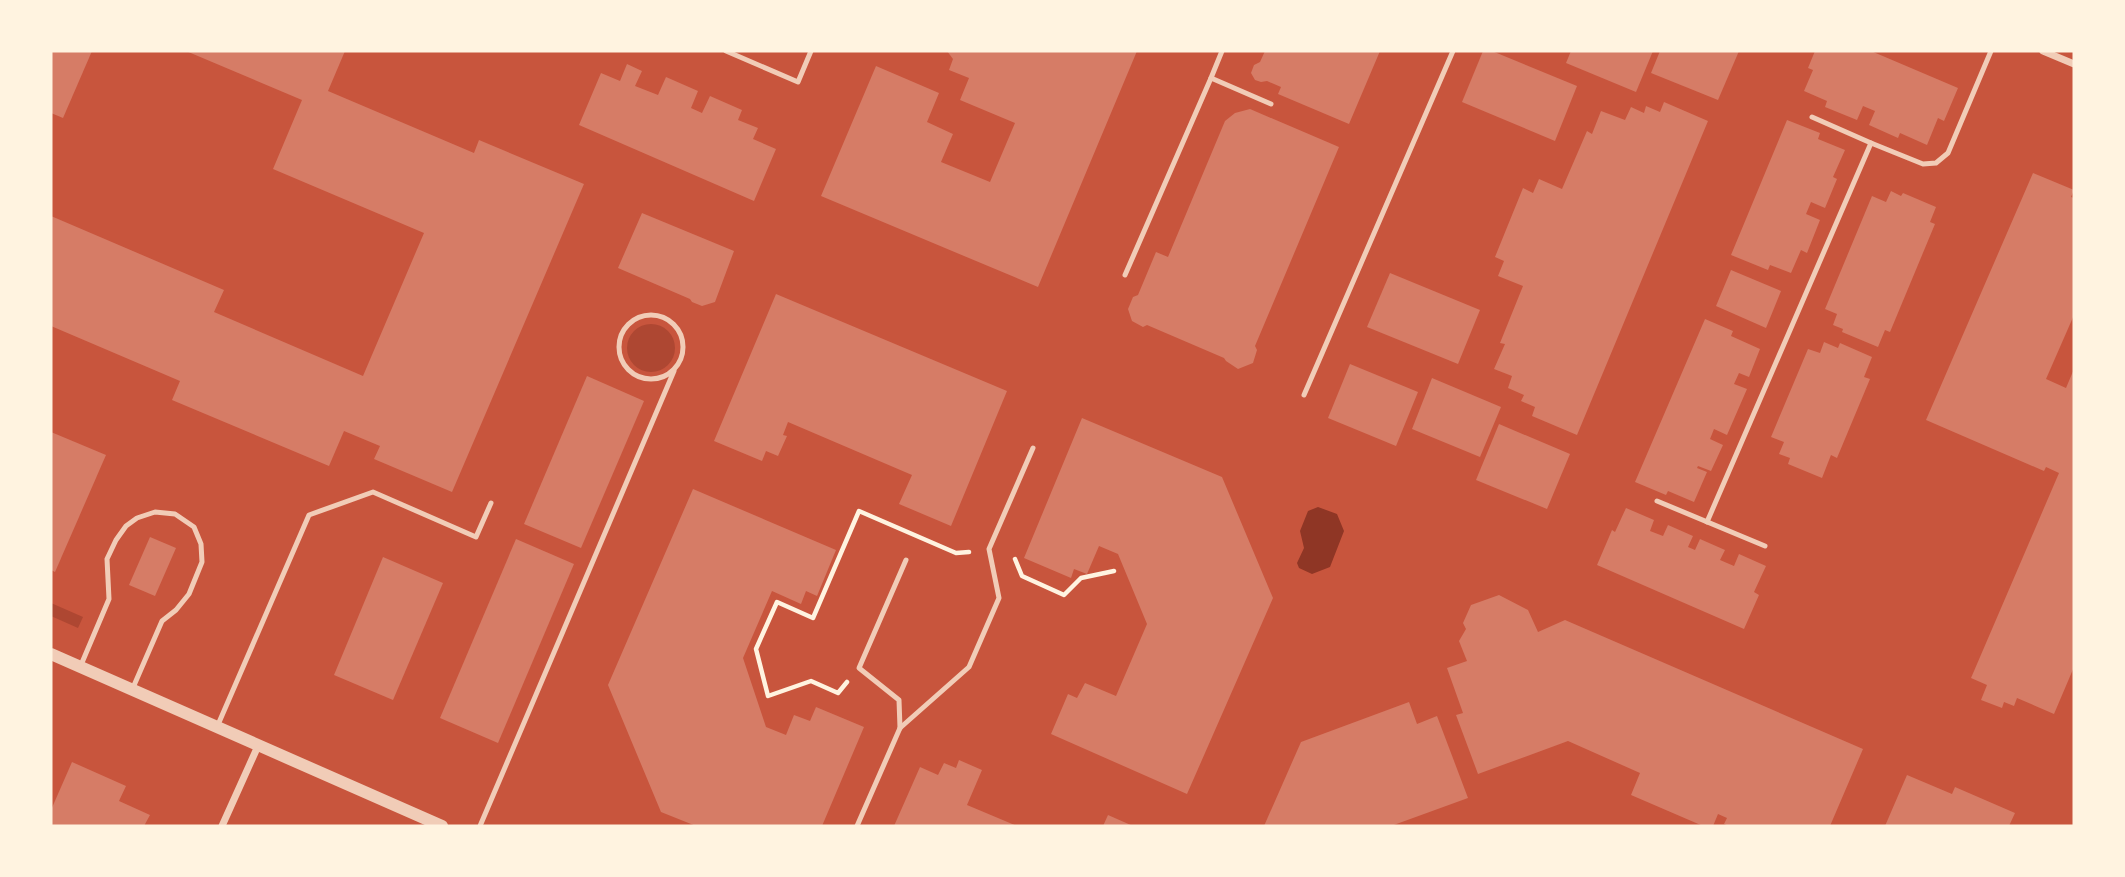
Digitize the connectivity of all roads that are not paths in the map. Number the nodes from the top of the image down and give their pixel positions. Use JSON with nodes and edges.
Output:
{"nodes":[{"id":1,"x":726,"y":51,"type":"edge"},
{"id":2,"x":811,"y":51,"type":"edge"},
{"id":3,"x":1222,"y":51,"type":"edge"},
{"id":4,"x":1453,"y":51,"type":"edge"},
{"id":5,"x":1991,"y":51,"type":"edge"},
{"id":6,"x":2043,"y":51,"type":"edge"},
{"id":7,"x":2074,"y":64,"type":"edge"},
{"id":8,"x":1211,"y":78,"type":"junction"},
{"id":9,"x":1271,"y":104,"type":"dead end"},
{"id":10,"x":1812,"y":117,"type":"dead end"},
{"id":11,"x":1871,"y":142,"type":"junction"},
{"id":12,"x":1125,"y":275,"type":"dead end"},
{"id":13,"x":674,"y":371,"type":"junction"},
{"id":14,"x":1304,"y":395,"type":"dead end"},
{"id":15,"x":1033,"y":448,"type":"dead end"},
{"id":16,"x":1657,"y":501,"type":"dead end"},
{"id":17,"x":491,"y":503,"type":"dead end"},
{"id":18,"x":1707,"y":522,"type":"junction"},
{"id":19,"x":1765,"y":546,"type":"dead end"},
{"id":20,"x":906,"y":560,"type":"dead end"},
{"id":21,"x":51,"y":654,"type":"edge"},
{"id":22,"x":80,"y":666,"type":"junction"},
{"id":23,"x":132,"y":690,"type":"junction"},
{"id":24,"x":217,"y":727,"type":"junction"},
{"id":25,"x":900,"y":728,"type":"junction"},
{"id":26,"x":258,"y":746,"type":"junction"},
{"id":27,"x":222,"y":826,"type":"edge"},
{"id":28,"x":442,"y":826,"type":"edge"},
{"id":29,"x":480,"y":826,"type":"edge"},
{"id":30,"x":857,"y":826,"type":"edge"}],
"edges":[{"from":1,"to":2,"type":"lane"},
{"from":3,"to":8,"type":"lane"},
{"from":4,"to":14,"type":"lane"},
{"from":5,"to":11,"type":"lane"},
{"from":6,"to":7,"type":"street"},
{"from":8,"to":9,"type":"lane"},
{"from":8,"to":12,"type":"lane"},
{"from":10,"to":11,"type":"lane"},
{"from":11,"to":18,"type":"lane"},
{"from":13,"to":13,"type":"lane"},
{"from":13,"to":29,"type":"lane"},
{"from":15,"to":25,"type":"lane"},
{"from":16,"to":18,"type":"lane"},
{"from":17,"to":24,"type":"lane"},
{"from":18,"to":19,"type":"lane"},
{"from":20,"to":25,"type":"lane"},
{"from":21,"to":22,"type":"street"},
{"from":22,"to":23,"type":"street"},
{"from":22,"to":23,"type":"lane"},
{"from":23,"to":24,"type":"street"},
{"from":24,"to":26,"type":"street"},
{"from":25,"to":30,"type":"lane"},
{"from":26,"to":27,"type":"street"},
{"from":26,"to":28,"type":"street"}]}
